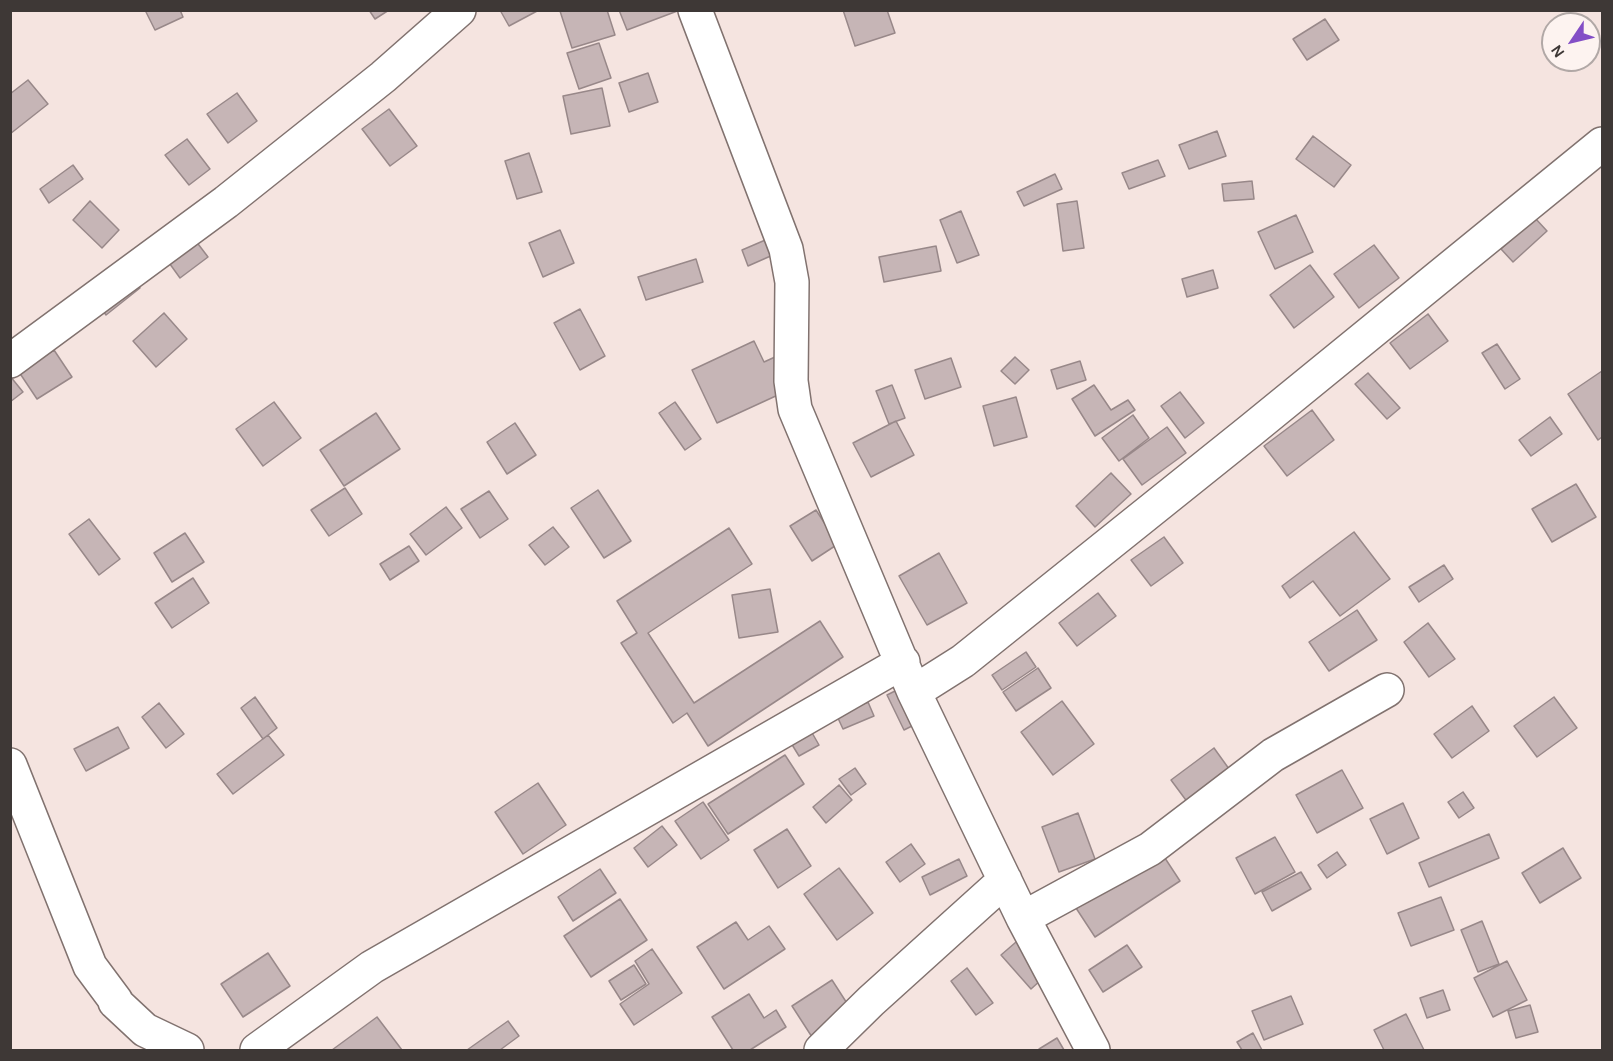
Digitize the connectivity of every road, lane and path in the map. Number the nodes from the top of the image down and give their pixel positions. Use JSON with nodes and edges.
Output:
{"nodes":[{"id":1,"x":459,"y":10,"type":"edge"},
{"id":2,"x":695,"y":10,"type":"edge"},
{"id":3,"x":1602,"y":144,"type":"edge"},
{"id":4,"x":10,"y":361,"type":"edge"},
{"id":5,"x":909,"y":677,"type":"junction"},
{"id":6,"x":1387,"y":690,"type":"dead end"},
{"id":7,"x":10,"y":765,"type":"edge"},
{"id":8,"x":1005,"y":880,"type":"junction"},
{"id":9,"x":1023,"y":918,"type":"junction"},
{"id":10,"x":187,"y":1050,"type":"edge"},
{"id":11,"x":257,"y":1050,"type":"edge"},
{"id":12,"x":821,"y":1050,"type":"edge"},
{"id":13,"x":1093,"y":1050,"type":"edge"}],
"edges":[{"from":1,"to":4,"type":"street"},
{"from":2,"to":5,"type":"street"},
{"from":3,"to":5,"type":"street"},
{"from":5,"to":8,"type":"street"},
{"from":5,"to":11,"type":"street"},
{"from":6,"to":9,"type":"street"},
{"from":7,"to":10,"type":"street"},
{"from":8,"to":9,"type":"street"},
{"from":8,"to":12,"type":"street"},
{"from":9,"to":13,"type":"street"}]}
